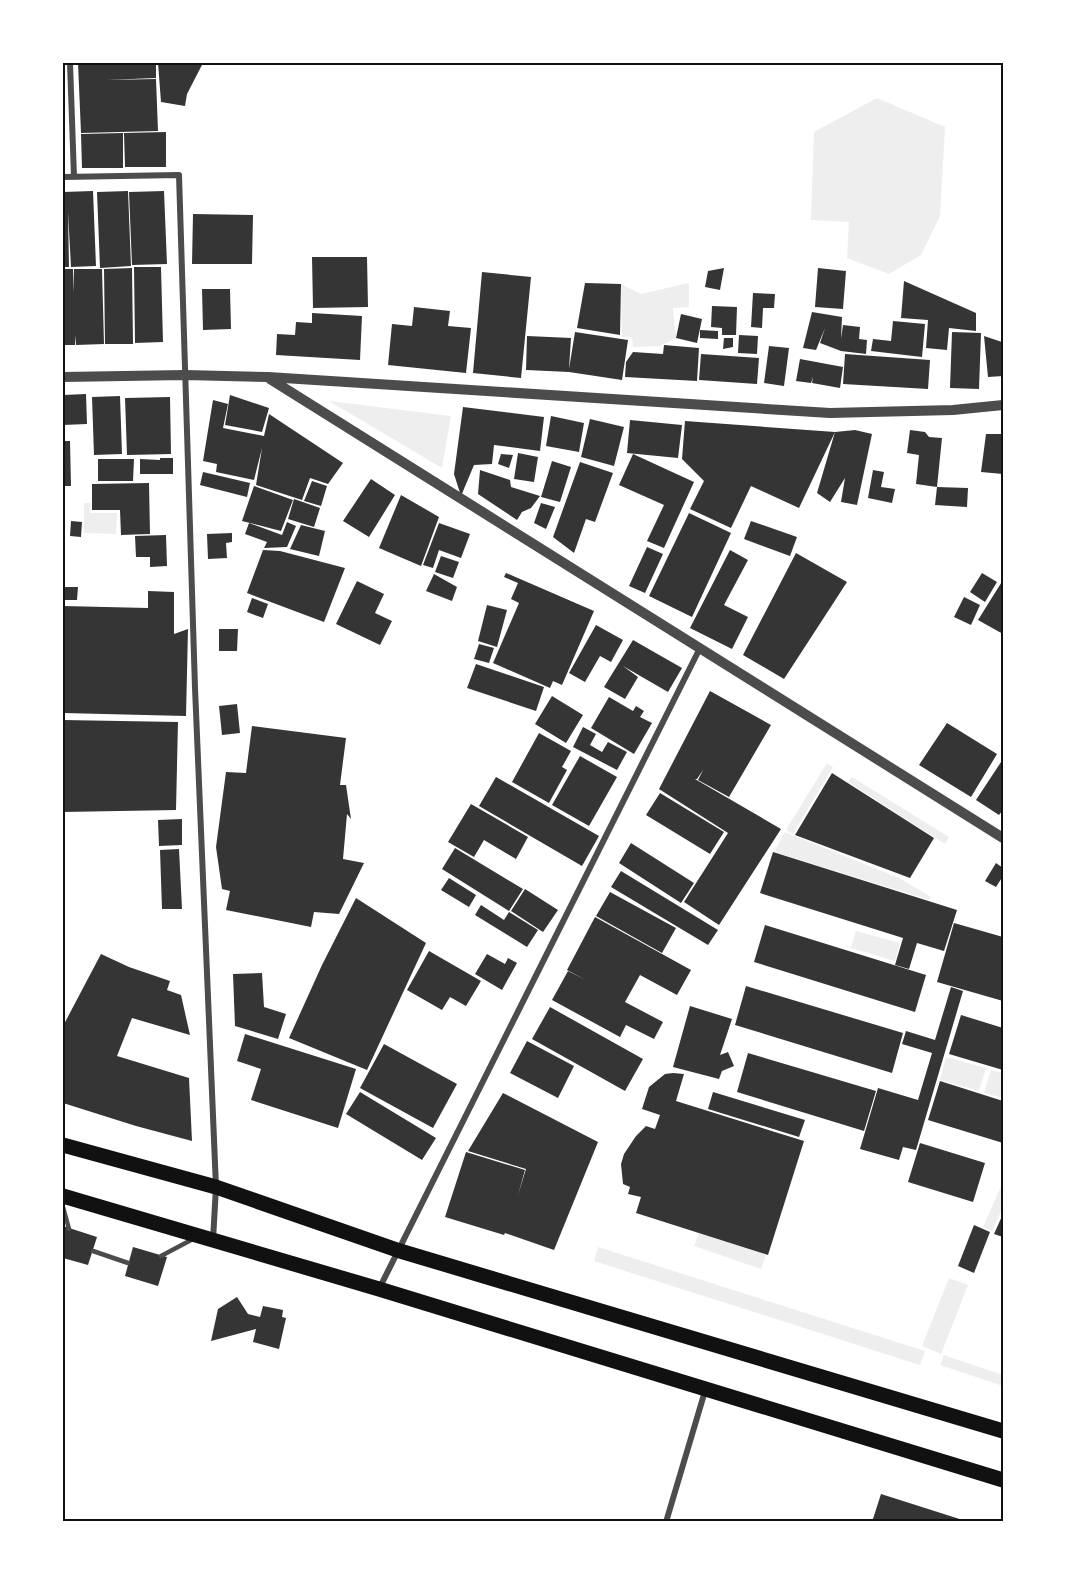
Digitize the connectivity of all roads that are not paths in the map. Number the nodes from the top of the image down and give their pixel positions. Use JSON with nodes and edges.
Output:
{"nodes":[{"id":1,"x":70,"y":63,"type":"edge"},
{"id":2,"x":63,"y":177,"type":"edge"},
{"id":3,"x":74,"y":177,"type":"junction"},
{"id":4,"x":185,"y":375,"type":"junction"},
{"id":5,"x":63,"y":377,"type":"edge"},
{"id":6,"x":268,"y":377,"type":"junction"},
{"id":7,"x":1003,"y":405,"type":"edge"},
{"id":8,"x":700,"y":648,"type":"junction"},
{"id":9,"x":1003,"y":838,"type":"edge"},
{"id":10,"x":63,"y":1145,"type":"edge"},
{"id":11,"x":216,"y":1187,"type":"junction"},
{"id":12,"x":63,"y":1196,"type":"edge"},
{"id":13,"x":63,"y":1207,"type":"edge"},
{"id":14,"x":69,"y":1229,"type":"dead end"},
{"id":15,"x":197,"y":1236,"type":"junction"},
{"id":16,"x":213,"y":1241,"type":"junction"},
{"id":17,"x":93,"y":1251,"type":"dead end"},
{"id":18,"x":400,"y":1251,"type":"junction"},
{"id":19,"x":161,"y":1256,"type":"dead end"},
{"id":20,"x":129,"y":1263,"type":"dead end"},
{"id":21,"x":379,"y":1289,"type":"junction"},
{"id":22,"x":706,"y":1390,"type":"junction"},
{"id":23,"x":1003,"y":1431,"type":"edge"},
{"id":24,"x":1003,"y":1480,"type":"edge"},
{"id":25,"x":666,"y":1522,"type":"edge"}],
"edges":[{"from":1,"to":3,"type":"street"},
{"from":2,"to":3,"type":"street"},
{"from":3,"to":4,"type":"street"},
{"from":4,"to":5,"type":"street"},
{"from":4,"to":6,"type":"street"},
{"from":4,"to":11,"type":"street"},
{"from":6,"to":7,"type":"street"},
{"from":6,"to":8,"type":"street"},
{"from":8,"to":9,"type":"street"},
{"from":8,"to":18,"type":"street"},
{"from":10,"to":11,"type":"main road"},
{"from":11,"to":16,"type":"street"},
{"from":11,"to":18,"type":"main road"},
{"from":12,"to":15,"type":"main road"},
{"from":13,"to":14,"type":"lane"},
{"from":15,"to":16,"type":"main road"},
{"from":15,"to":19,"type":"lane"},
{"from":16,"to":21,"type":"main road"},
{"from":17,"to":20,"type":"lane"},
{"from":18,"to":21,"type":"street"},
{"from":18,"to":23,"type":"main road"},
{"from":21,"to":22,"type":"main road"},
{"from":22,"to":24,"type":"main road"},
{"from":22,"to":25,"type":"street"}]}
